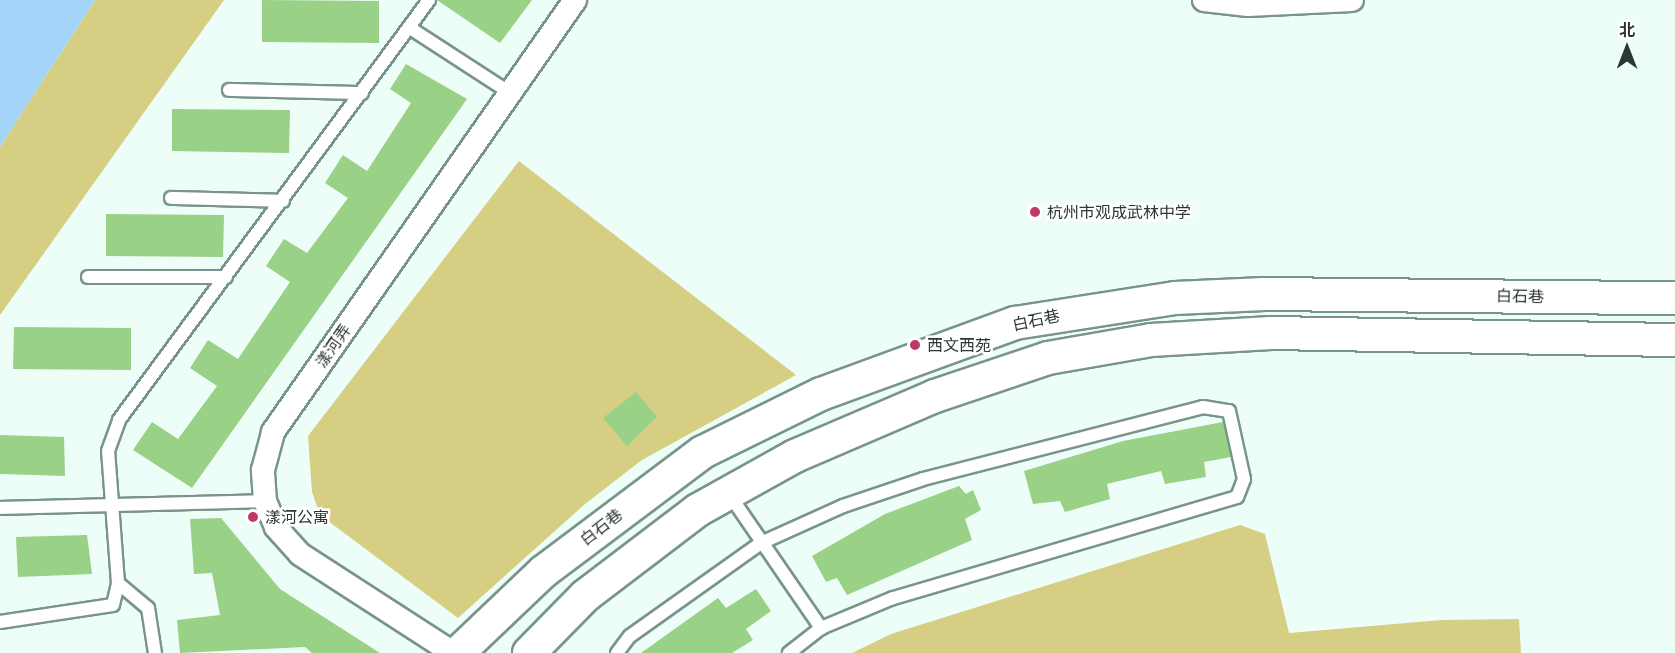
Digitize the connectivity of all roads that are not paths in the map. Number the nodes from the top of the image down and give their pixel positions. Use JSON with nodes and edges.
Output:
{"nodes":[{"id":1,"x":429,"y":0,"type":"edge"},
{"id":2,"x":575,"y":0,"type":"edge"},
{"id":3,"x":1204,"y":0,"type":"edge"},
{"id":4,"x":1352,"y":0,"type":"edge"},
{"id":5,"x":410,"y":28,"type":"junction"},
{"id":6,"x":229,"y":90,"type":"dead end"},
{"id":7,"x":362,"y":93,"type":"junction"},
{"id":8,"x":510,"y":93,"type":"junction"},
{"id":9,"x":171,"y":198,"type":"dead end"},
{"id":10,"x":283,"y":201,"type":"junction"},
{"id":11,"x":88,"y":277,"type":"dead end"},
{"id":12,"x":226,"y":277,"type":"junction"},
{"id":13,"x":1675,"y":298,"type":"edge"},
{"id":14,"x":1675,"y":340,"type":"edge"},
{"id":15,"x":728,"y":493,"type":"junction"},
{"id":16,"x":264,"y":501,"type":"junction"},
{"id":17,"x":110,"y":506,"type":"junction"},
{"id":18,"x":0,"y":508,"type":"edge"},
{"id":19,"x":761,"y":543,"type":"junction"},
{"id":20,"x":118,"y":583,"type":"junction"},
{"id":21,"x":0,"y":621,"type":"edge"},
{"id":22,"x":821,"y":628,"type":"junction"},
{"id":23,"x":155,"y":653,"type":"edge"},
{"id":24,"x":453,"y":653,"type":"edge"},
{"id":25,"x":459,"y":653,"type":"edge"},
{"id":26,"x":529,"y":653,"type":"edge"},
{"id":27,"x":617,"y":653,"type":"edge"},
{"id":28,"x":789,"y":653,"type":"edge"}],
"edges":[{"from":1,"to":5,"type":"lane"},
{"from":2,"to":8,"type":"street","name":"漾河弄"},
{"from":3,"to":4,"type":"street"},
{"from":5,"to":7,"type":"lane"},
{"from":5,"to":8,"type":"lane"},
{"from":6,"to":7,"type":"lane"},
{"from":7,"to":10,"type":"lane"},
{"from":8,"to":16,"type":"street","name":"漾河弄"},
{"from":9,"to":10,"type":"lane"},
{"from":10,"to":12,"type":"lane"},
{"from":11,"to":12,"type":"lane"},
{"from":12,"to":17,"type":"lane"},
{"from":13,"to":25,"type":"main road","name":"白石巷"},
{"from":14,"to":15,"type":"main road"},
{"from":15,"to":19,"type":"lane"},
{"from":15,"to":26,"type":"main road"},
{"from":16,"to":17,"type":"lane"},
{"from":16,"to":24,"type":"street","name":"漾河弄"},
{"from":17,"to":18,"type":"lane"},
{"from":17,"to":20,"type":"lane"},
{"from":19,"to":22,"type":"lane"},
{"from":19,"to":22,"type":"lane"},
{"from":19,"to":27,"type":"lane"},
{"from":20,"to":21,"type":"lane"},
{"from":20,"to":23,"type":"lane"},
{"from":22,"to":28,"type":"lane"}]}
